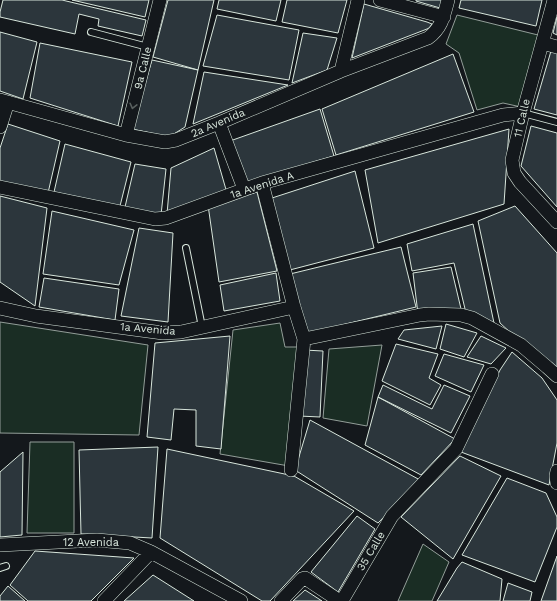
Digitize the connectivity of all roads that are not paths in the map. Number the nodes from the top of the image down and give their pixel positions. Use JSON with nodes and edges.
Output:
{"nodes":[{"id":1,"x":160,"y":0,"type":"edge"},
{"id":2,"x":358,"y":0,"type":"edge"},
{"id":3,"x":380,"y":0,"type":"edge"},
{"id":4,"x":448,"y":0,"type":"edge"},
{"id":5,"x":554,"y":0,"type":"edge"},
{"id":6,"x":444,"y":17,"type":"junction"},
{"id":7,"x":91,"y":32,"type":"dead end"},
{"id":8,"x":542,"y":43,"type":"junction"},
{"id":9,"x":148,"y":47,"type":"junction"},
{"id":10,"x":557,"y":47,"type":"edge"},
{"id":11,"x":341,"y":71,"type":"junction"},
{"id":12,"x":4,"y":101,"type":"edge"},
{"id":13,"x":522,"y":114,"type":"junction"},
{"id":14,"x":557,"y":122,"type":"edge"},
{"id":15,"x":219,"y":123,"type":"junction"},
{"id":16,"x":0,"y":127,"type":"edge"},
{"id":17,"x":126,"y":135,"type":"junction"},
{"id":18,"x":262,"y":183,"type":"junction"},
{"id":19,"x":0,"y":187,"type":"edge"},
{"id":20,"x":244,"y":189,"type":"junction"},
{"id":21,"x":557,"y":222,"type":"edge"},
{"id":22,"x":186,"y":248,"type":"dead end"},
{"id":23,"x":294,"y":307,"type":"junction"},
{"id":24,"x":0,"y":308,"type":"edge"},
{"id":25,"x":202,"y":327,"type":"junction"},
{"id":26,"x":304,"y":339,"type":"junction"},
{"id":27,"x":492,"y":374,"type":"dead end"},
{"id":28,"x":557,"y":376,"type":"edge"},
{"id":29,"x":291,"y":470,"type":"dead end"},
{"id":30,"x":557,"y":471,"type":"edge"},
{"id":31,"x":557,"y":482,"type":"edge"},
{"id":32,"x":0,"y":545,"type":"edge"},
{"id":33,"x":151,"y":552,"type":"junction"},
{"id":34,"x":104,"y":601,"type":"edge"},
{"id":35,"x":240,"y":601,"type":"edge"},
{"id":36,"x":281,"y":601,"type":"edge"}],
"edges":[{"from":1,"to":9,"type":"street","name":"9a Calle"},
{"from":2,"to":11,"type":"street"},
{"from":3,"to":6,"type":"street"},
{"from":4,"to":6,"type":"street"},
{"from":5,"to":8,"type":"street","name":"11 Calle"},
{"from":6,"to":11,"type":"street","name":"2a Avenida"},
{"from":7,"to":9,"type":"lane"},
{"from":8,"to":10,"type":"street"},
{"from":8,"to":13,"type":"street","name":"11 Calle"},
{"from":9,"to":17,"type":"street","name":"9a Calle","one_way":true},
{"from":11,"to":15,"type":"street","name":"2a Avenida"},
{"from":12,"to":16,"type":"street"},
{"from":12,"to":17,"type":"street","name":"2a Avenida"},
{"from":13,"to":14,"type":"lane"},
{"from":13,"to":18,"type":"street","name":"1a Avenida A"},
{"from":13,"to":21,"type":"street","name":"11 Calle"},
{"from":15,"to":17,"type":"street","name":"2a Avenida"},
{"from":15,"to":20,"type":"street"},
{"from":18,"to":20,"type":"street","name":"1a Avenida A"},
{"from":18,"to":23,"type":"street"},
{"from":19,"to":20,"type":"street","name":"1a Avenida A"},
{"from":22,"to":25,"type":"lane"},
{"from":23,"to":25,"type":"street","name":"1a Avenida"},
{"from":23,"to":26,"type":"street"},
{"from":24,"to":25,"type":"street","name":"1a Avenida"},
{"from":26,"to":28,"type":"street"},
{"from":26,"to":29,"type":"street"},
{"from":27,"to":36,"type":"street","name":"35 Calle"},
{"from":30,"to":31,"type":"street"},
{"from":32,"to":33,"type":"street","name":"12 Avenida"},
{"from":33,"to":34,"type":"street"},
{"from":33,"to":35,"type":"street","name":"12 Avenida"}]}
